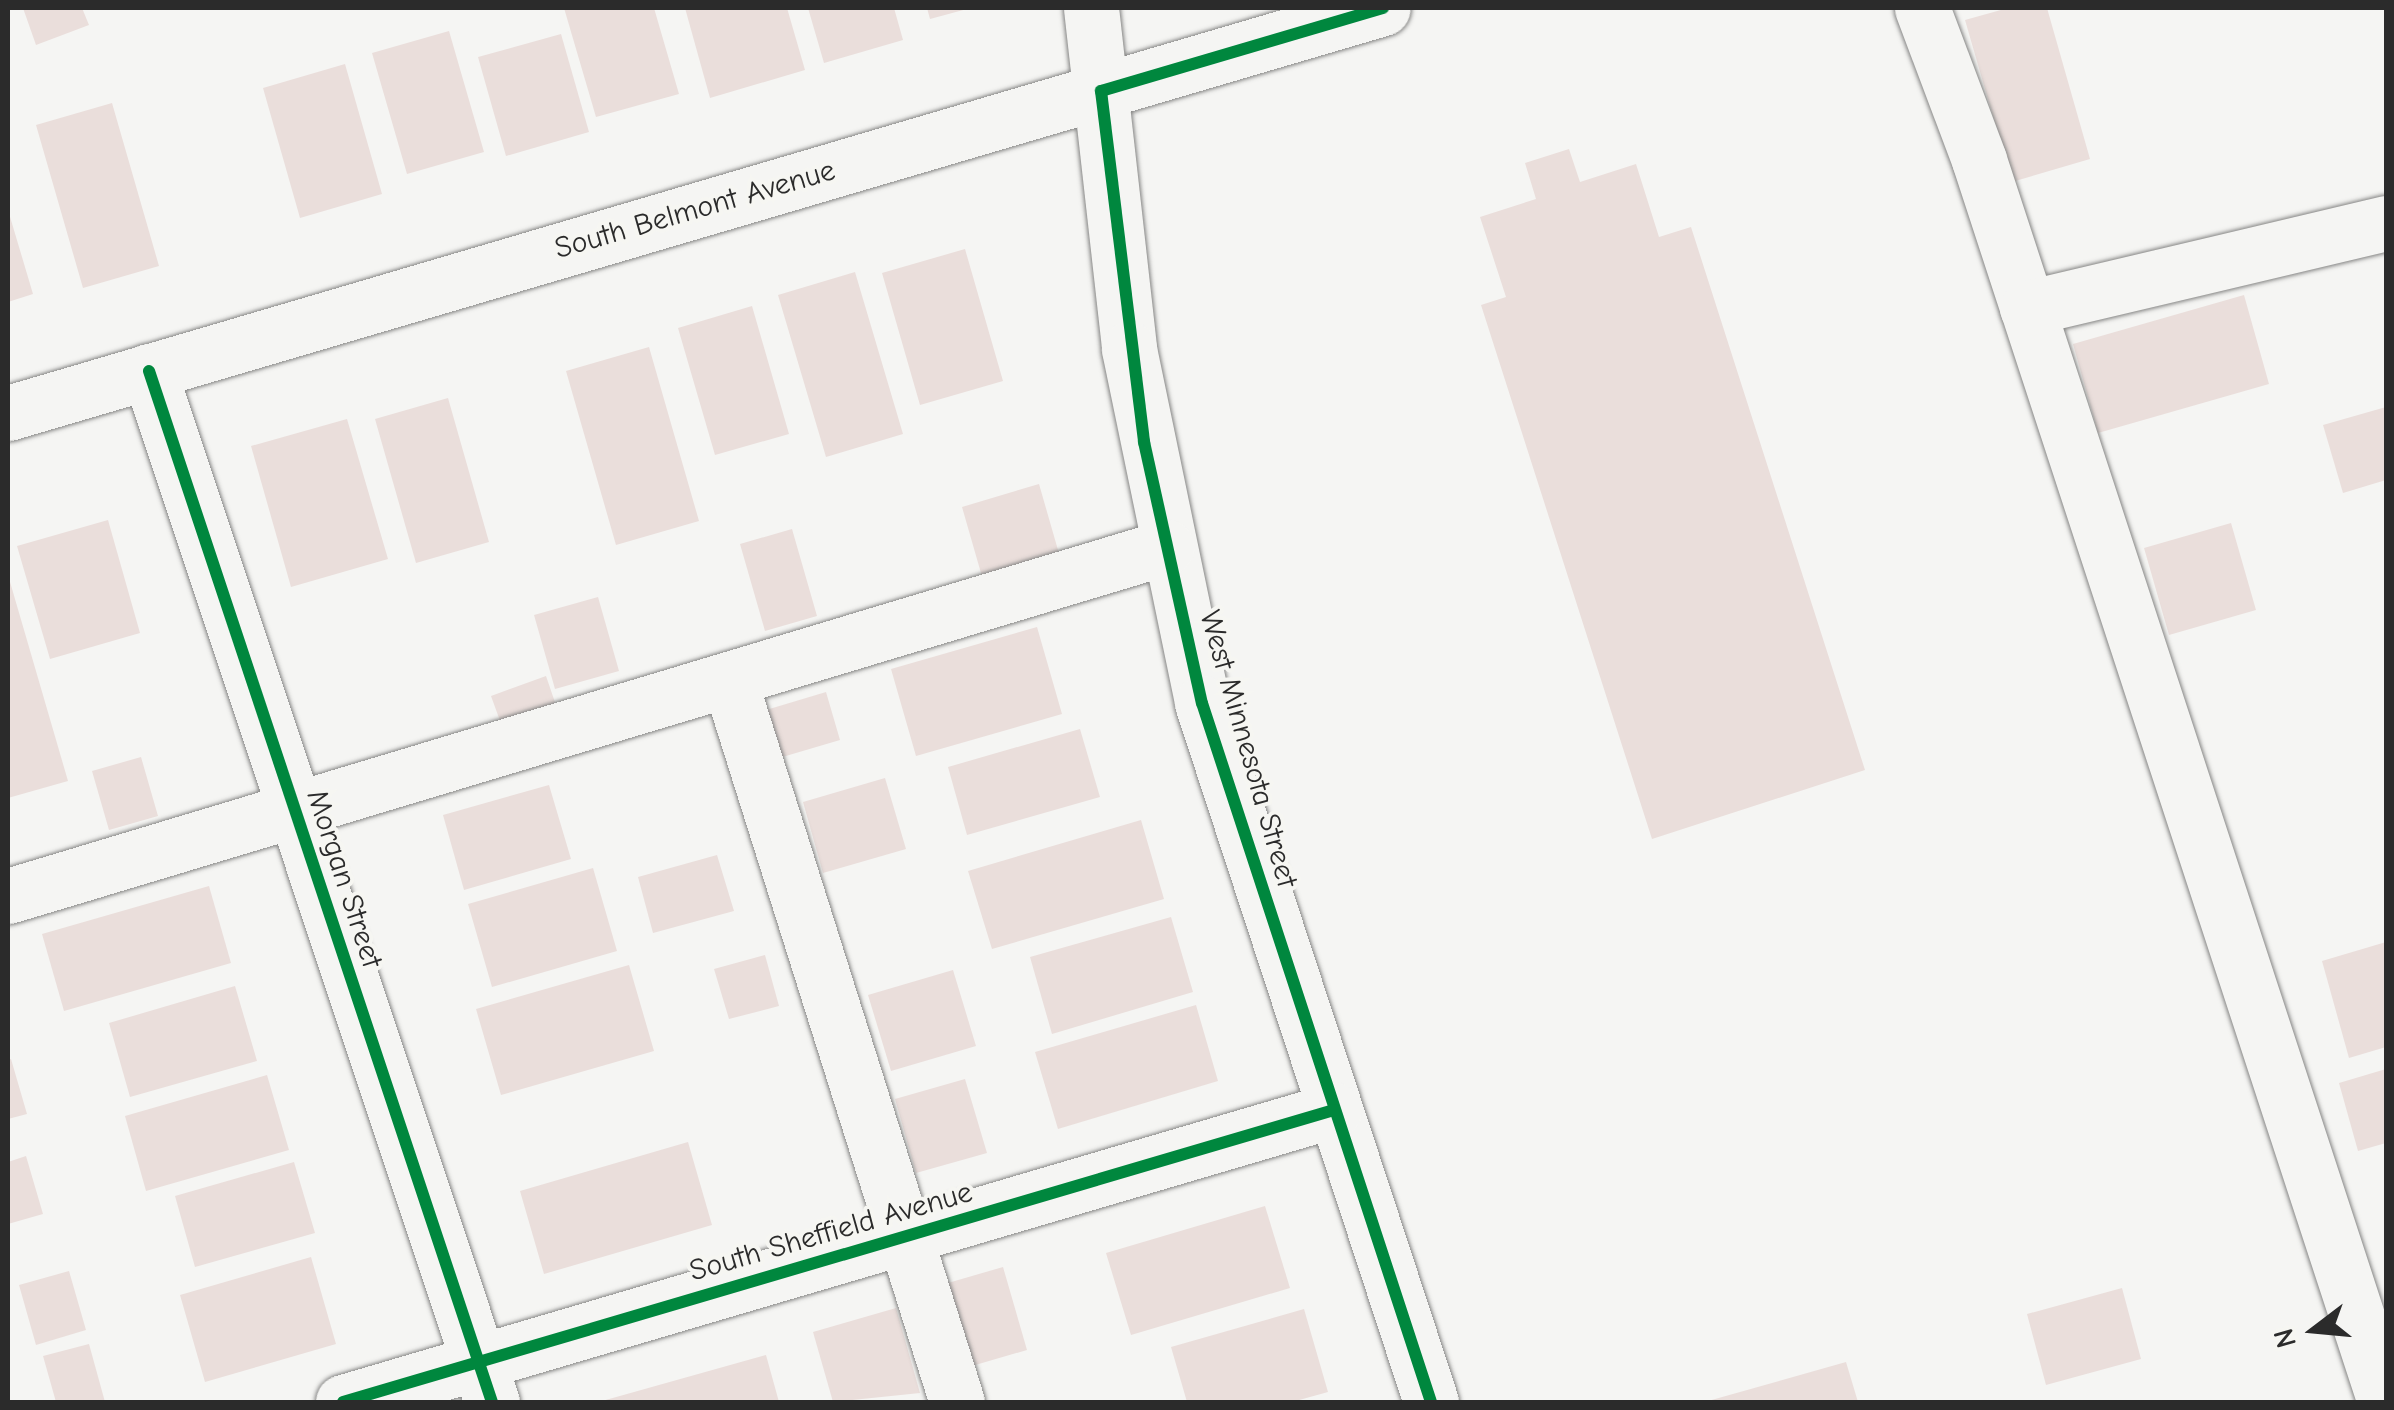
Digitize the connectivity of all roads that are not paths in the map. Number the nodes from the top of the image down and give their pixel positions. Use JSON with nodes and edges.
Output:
{"nodes":[{"id":1,"x":1091,"y":8,"type":"edge"},
{"id":2,"x":1384,"y":8,"type":"edge"},
{"id":3,"x":1922,"y":8,"type":"edge"},
{"id":4,"x":1102,"y":90,"type":"junction"},
{"id":5,"x":2386,"y":223,"type":"edge"},
{"id":6,"x":2027,"y":308,"type":"junction"},
{"id":7,"x":149,"y":371,"type":"junction"},
{"id":8,"x":8,"y":413,"type":"edge"},
{"id":9,"x":1167,"y":547,"type":"junction"},
{"id":10,"x":729,"y":679,"type":"junction"},
{"id":11,"x":295,"y":810,"type":"junction"},
{"id":12,"x":8,"y":896,"type":"edge"},
{"id":13,"x":1334,"y":1110,"type":"junction"},
{"id":14,"x":902,"y":1237,"type":"junction"},
{"id":15,"x":486,"y":1382,"type":"edge"},
{"id":16,"x":343,"y":1402,"type":"edge"},
{"id":17,"x":957,"y":1402,"type":"edge"},
{"id":18,"x":1431,"y":1402,"type":"edge"},
{"id":19,"x":2384,"y":1402,"type":"edge"}],
"edges":[{"from":1,"to":4,"type":"street","name":"West Minnesota Street"},
{"from":2,"to":4,"type":"street","name":"South Belmont Avenue"},
{"from":3,"to":6,"type":"street"},
{"from":4,"to":7,"type":"street","name":"South Belmont Avenue"},
{"from":4,"to":9,"type":"street","name":"West Minnesota Street"},
{"from":5,"to":6,"type":"street"},
{"from":6,"to":19,"type":"street"},
{"from":7,"to":8,"type":"street","name":"South Belmont Avenue"},
{"from":7,"to":11,"type":"street","name":"Morgan Street"},
{"from":9,"to":10,"type":"street"},
{"from":9,"to":13,"type":"street","name":"West Minnesota Street"},
{"from":10,"to":11,"type":"street"},
{"from":10,"to":14,"type":"street"},
{"from":11,"to":12,"type":"street"},
{"from":11,"to":15,"type":"street","name":"Morgan Street"},
{"from":13,"to":14,"type":"street","name":"South Sheffield Avenue"},
{"from":13,"to":18,"type":"street","name":"West Minnesota Street"},
{"from":14,"to":15,"type":"street","name":"South Sheffield Avenue"},
{"from":14,"to":17,"type":"street"},
{"from":15,"to":16,"type":"street","name":"South Sheffield Avenue"}]}
